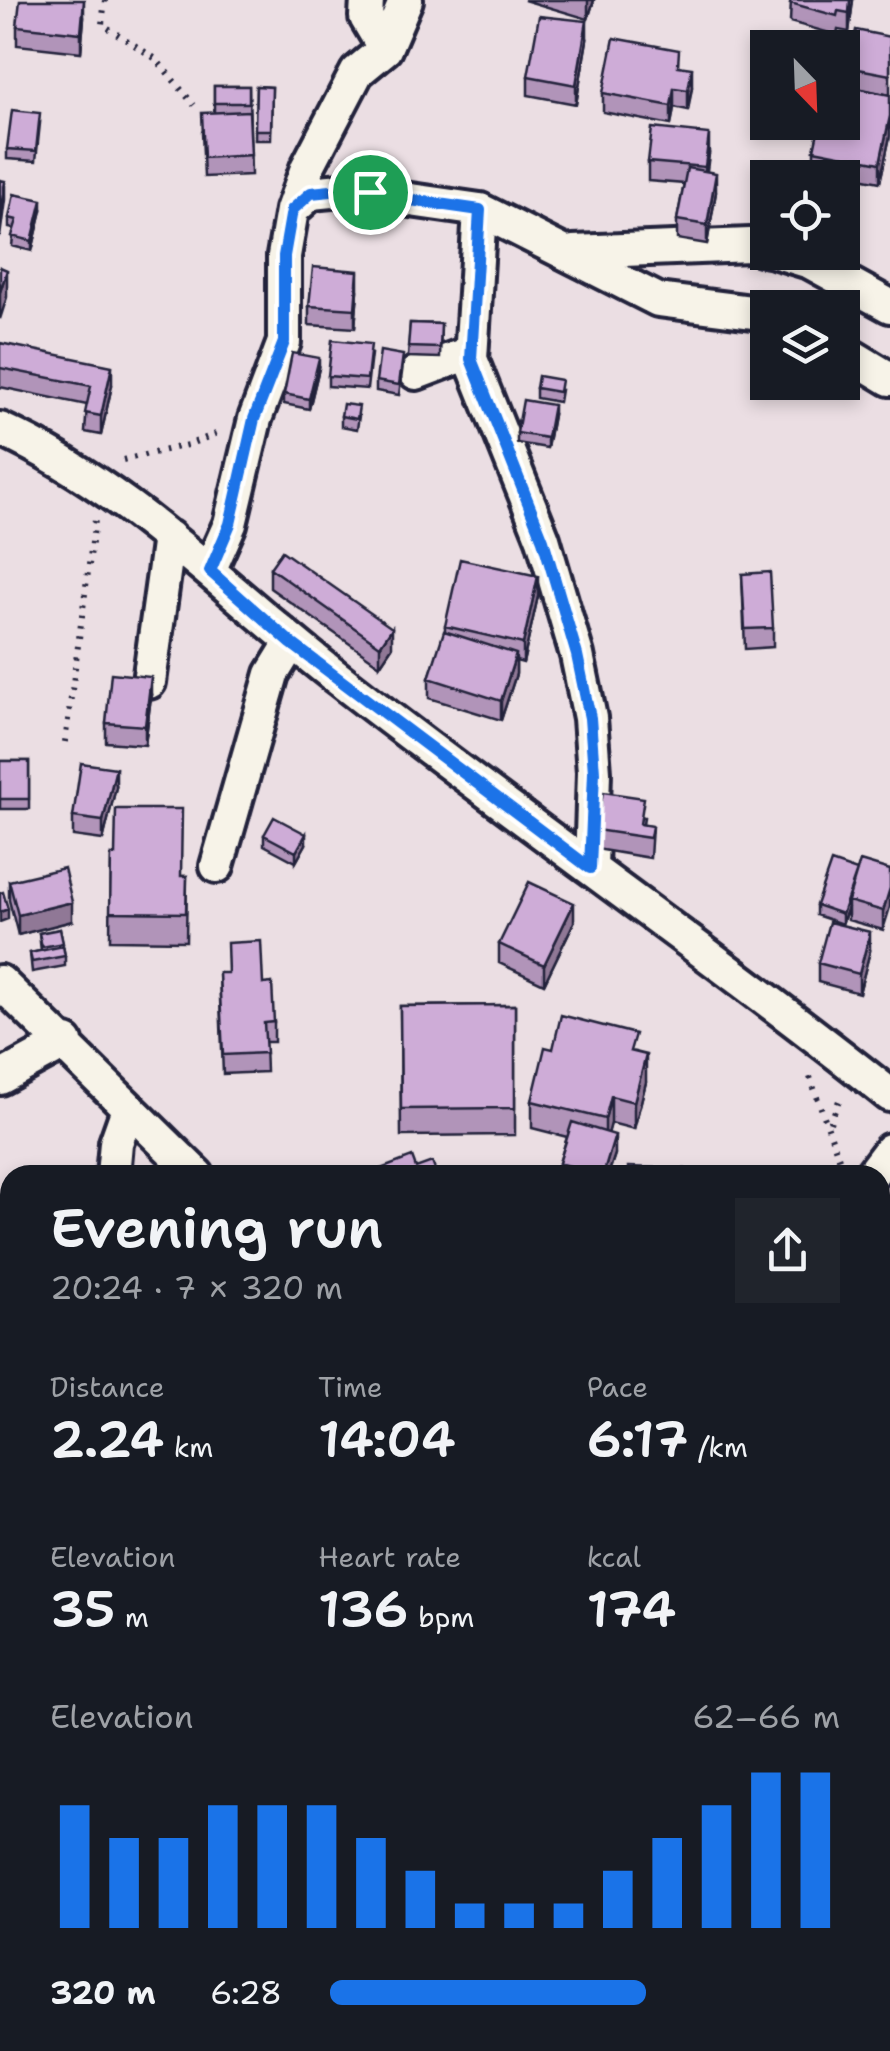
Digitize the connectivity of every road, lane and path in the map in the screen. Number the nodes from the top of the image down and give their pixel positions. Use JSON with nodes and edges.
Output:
{"nodes":[{"id":1,"x":105,"y":0,"type":"edge"},
{"id":2,"x":367,"y":0,"type":"edge"},
{"id":3,"x":406,"y":0,"type":"edge"},
{"id":4,"x":386,"y":49,"type":"junction"},
{"id":5,"x":194,"y":105,"type":"dead end"},
{"id":6,"x":292,"y":210,"type":"junction"},
{"id":7,"x":480,"y":210,"type":"junction"},
{"id":8,"x":750,"y":245,"type":"edge"},
{"id":9,"x":568,"y":252,"type":"junction"},
{"id":10,"x":825,"y":270,"type":"edge"},
{"id":11,"x":890,"y":306,"type":"edge"},
{"id":12,"x":750,"y":312,"type":"edge"},
{"id":13,"x":471,"y":359,"type":"junction"},
{"id":14,"x":860,"y":361,"type":"edge"},
{"id":15,"x":416,"y":373,"type":"dead end"},
{"id":16,"x":890,"y":379,"type":"edge"},
{"id":17,"x":254,"y":419,"type":"junction"},
{"id":18,"x":0,"y":430,"type":"edge"},
{"id":19,"x":96,"y":481,"type":"junction"},
{"id":20,"x":169,"y":537,"type":"junction"},
{"id":21,"x":210,"y":571,"type":"junction"},
{"id":22,"x":291,"y":643,"type":"junction"},
{"id":23,"x":149,"y":682,"type":"edge"},
{"id":24,"x":65,"y":742,"type":"dead end"},
{"id":25,"x":218,"y":866,"type":"dead end"},
{"id":26,"x":590,"y":868,"type":"junction"},
{"id":27,"x":0,"y":982,"type":"edge"},
{"id":28,"x":66,"y":1042,"type":"junction"},
{"id":29,"x":806,"y":1068,"type":"dead end"},
{"id":30,"x":0,"y":1078,"type":"edge"},
{"id":31,"x":890,"y":1095,"type":"edge"},
{"id":32,"x":128,"y":1109,"type":"junction"},
{"id":33,"x":114,"y":1165,"type":"edge"},
{"id":34,"x":187,"y":1165,"type":"edge"},
{"id":35,"x":841,"y":1165,"type":"edge"}],
"edges":[{"from":1,"to":5,"type":"path"},
{"from":2,"to":4,"type":"street"},
{"from":3,"to":4,"type":"street"},
{"from":4,"to":6,"type":"street"},
{"from":6,"to":7,"type":"street"},
{"from":6,"to":17,"type":"street"},
{"from":7,"to":9,"type":"street"},
{"from":7,"to":13,"type":"street"},
{"from":8,"to":9,"type":"street"},
{"from":9,"to":12,"type":"street"},
{"from":10,"to":11,"type":"street"},
{"from":13,"to":15,"type":"street"},
{"from":13,"to":26,"type":"street"},
{"from":14,"to":16,"type":"street"},
{"from":17,"to":19,"type":"path"},
{"from":17,"to":21,"type":"street"},
{"from":18,"to":19,"type":"street"},
{"from":19,"to":20,"type":"street"},
{"from":19,"to":24,"type":"path"},
{"from":20,"to":21,"type":"street"},
{"from":20,"to":23,"type":"street"},
{"from":21,"to":22,"type":"street"},
{"from":22,"to":25,"type":"street"},
{"from":22,"to":26,"type":"street"},
{"from":26,"to":31,"type":"street"},
{"from":27,"to":28,"type":"street"},
{"from":28,"to":30,"type":"street"},
{"from":28,"to":32,"type":"street"},
{"from":29,"to":35,"type":"path"},
{"from":32,"to":33,"type":"street"},
{"from":32,"to":34,"type":"street"}]}
